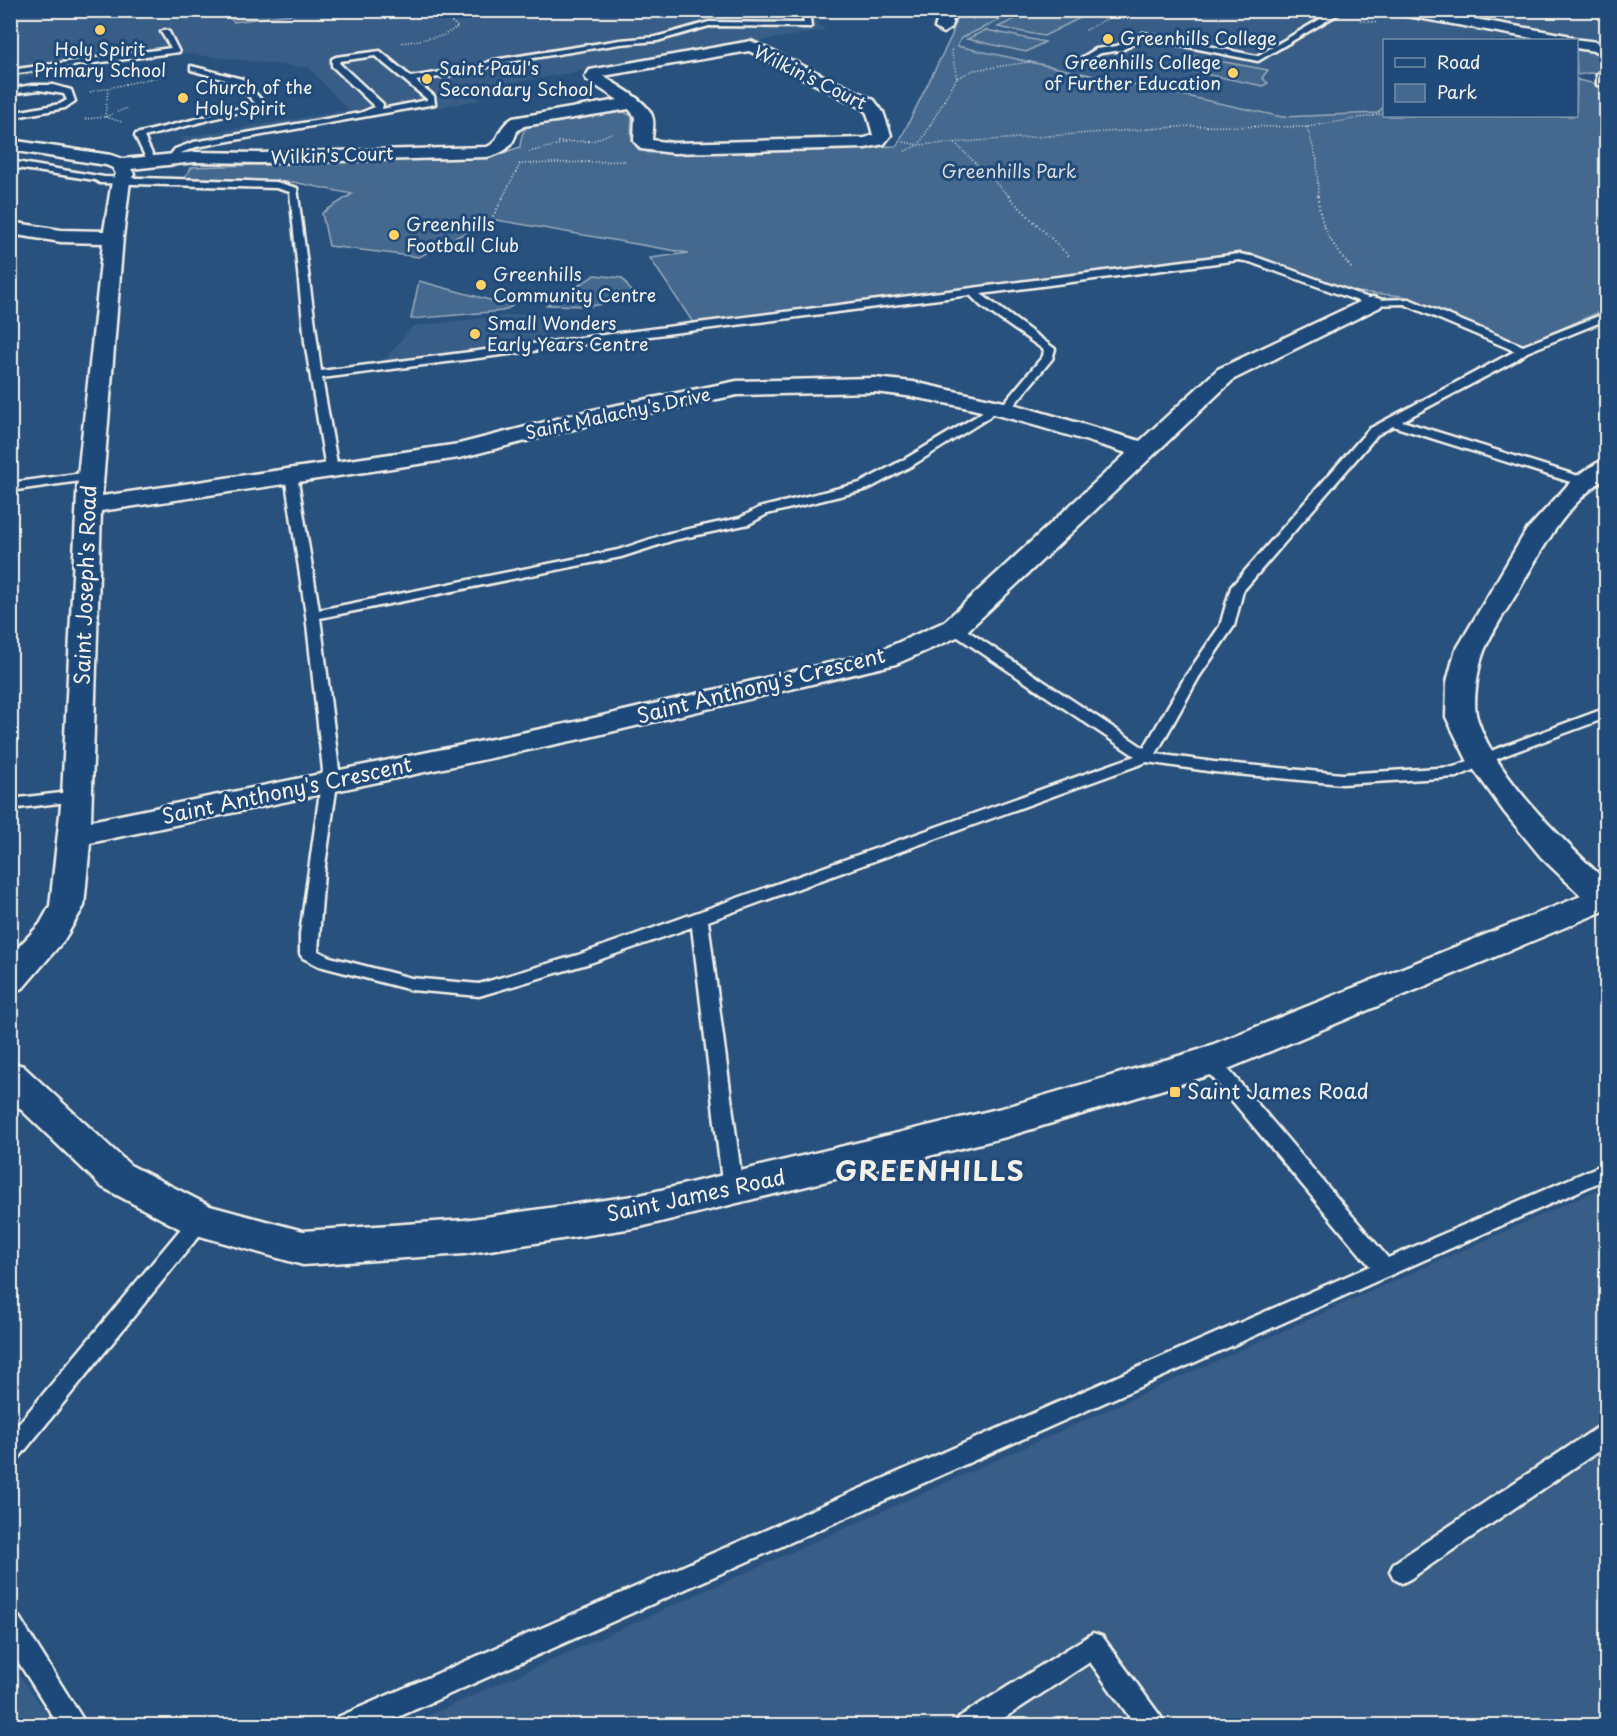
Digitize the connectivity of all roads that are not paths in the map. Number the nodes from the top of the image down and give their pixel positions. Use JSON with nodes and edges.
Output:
{"nodes":[{"id":1,"x":806,"y":10,"type":"edge"},
{"id":2,"x":948,"y":10,"type":"edge"},
{"id":3,"x":1342,"y":10,"type":"edge"},
{"id":4,"x":1406,"y":11,"type":"edge"},
{"id":5,"x":943,"y":28,"type":"dead end"},
{"id":6,"x":165,"y":32,"type":"dead end"},
{"id":7,"x":1560,"y":39,"type":"edge"},
{"id":8,"x":1578,"y":43,"type":"edge"},
{"id":9,"x":139,"y":45,"type":"dead end"},
{"id":10,"x":1606,"y":48,"type":"edge"},
{"id":11,"x":145,"y":54,"type":"junction"},
{"id":12,"x":1082,"y":60,"type":"dead end"},
{"id":13,"x":14,"y":68,"type":"edge"},
{"id":14,"x":194,"y":68,"type":"road end"},
{"id":15,"x":1600,"y":76,"type":"dead end"},
{"id":16,"x":409,"y":80,"type":"junction"},
{"id":17,"x":1606,"y":84,"type":"edge"},
{"id":18,"x":10,"y":92,"type":"edge"},
{"id":19,"x":633,"y":103,"type":"junction"},
{"id":20,"x":362,"y":115,"type":"junction"},
{"id":21,"x":10,"y":116,"type":"edge"},
{"id":22,"x":10,"y":145,"type":"edge"},
{"id":23,"x":172,"y":158,"type":"junction"},
{"id":24,"x":151,"y":160,"type":"junction"},
{"id":25,"x":10,"y":164,"type":"edge"},
{"id":26,"x":122,"y":173,"type":"junction"},
{"id":27,"x":10,"y":228,"type":"edge"},
{"id":28,"x":113,"y":237,"type":"junction"},
{"id":29,"x":973,"y":292,"type":"junction"},
{"id":30,"x":1373,"y":303,"type":"junction"},
{"id":31,"x":1606,"y":316,"type":"edge"},
{"id":32,"x":1523,"y":350,"type":"junction"},
{"id":33,"x":316,"y":375,"type":"junction"},
{"id":34,"x":999,"y":407,"type":"junction"},
{"id":35,"x":1393,"y":422,"type":"junction"},
{"id":36,"x":1143,"y":450,"type":"junction"},
{"id":37,"x":332,"y":469,"type":"junction"},
{"id":38,"x":291,"y":475,"type":"junction"},
{"id":39,"x":1595,"y":475,"type":"edge"},
{"id":40,"x":90,"y":476,"type":"junction"},
{"id":41,"x":10,"y":487,"type":"edge"},
{"id":42,"x":90,"y":504,"type":"junction"},
{"id":43,"x":313,"y":615,"type":"junction"},
{"id":44,"x":954,"y":628,"type":"junction"},
{"id":45,"x":1606,"y":713,"type":"edge"},
{"id":46,"x":1146,"y":757,"type":"junction"},
{"id":47,"x":1482,"y":760,"type":"junction"},
{"id":48,"x":330,"y":782,"type":"junction"},
{"id":49,"x":78,"y":796,"type":"junction"},
{"id":50,"x":10,"y":804,"type":"edge"},
{"id":51,"x":75,"y":835,"type":"junction"},
{"id":52,"x":1605,"y":897,"type":"edge"},
{"id":53,"x":699,"y":918,"type":"junction"},
{"id":54,"x":10,"y":979,"type":"edge"},
{"id":55,"x":1210,"y":1061,"type":"junction"},
{"id":56,"x":10,"y":1076,"type":"edge"},
{"id":57,"x":1606,"y":1170,"type":"edge"},
{"id":58,"x":732,"y":1190,"type":"junction"},
{"id":59,"x":200,"y":1220,"type":"junction"},
{"id":60,"x":1384,"y":1268,"type":"junction"},
{"id":61,"x":1606,"y":1434,"type":"edge"},
{"id":62,"x":10,"y":1452,"type":"edge"},
{"id":63,"x":1402,"y":1571,"type":"dead end"},
{"id":64,"x":10,"y":1626,"type":"edge"},
{"id":65,"x":74,"y":1725,"type":"edge"},
{"id":66,"x":346,"y":1725,"type":"edge"},
{"id":67,"x":968,"y":1725,"type":"edge"},
{"id":68,"x":1152,"y":1725,"type":"edge"}],
"edges":[{"from":1,"to":16,"type":"lane"},
{"from":2,"to":5,"type":"street"},
{"from":3,"to":12,"type":"lane"},
{"from":4,"to":7,"type":"street"},
{"from":6,"to":11,"type":"lane"},
{"from":8,"to":10,"type":"street"},
{"from":9,"to":11,"type":"lane"},
{"from":11,"to":13,"type":"lane"},
{"from":14,"to":24,"type":"lane"},
{"from":15,"to":17,"type":"lane"},
{"from":16,"to":20,"type":"lane"},
{"from":16,"to":20,"type":"lane"},
{"from":18,"to":21,"type":"lane"},
{"from":19,"to":19,"type":"street","name":"Wilkin's Court"},
{"from":19,"to":23,"type":"street","name":"Wilkin's Court"},
{"from":20,"to":23,"type":"lane"},
{"from":22,"to":26,"type":"street"},
{"from":23,"to":24,"type":"street","name":"Wilkin's Court"},
{"from":24,"to":26,"type":"street","name":"Wilkin's Court"},
{"from":25,"to":26,"type":"lane"},
{"from":26,"to":28,"type":"street","name":"Saint Joseph's Road"},
{"from":26,"to":33,"type":"lane"},
{"from":27,"to":28,"type":"street"},
{"from":28,"to":40,"type":"street","name":"Saint Joseph's Road"},
{"from":29,"to":30,"type":"lane"},
{"from":29,"to":33,"type":"lane"},
{"from":29,"to":34,"type":"lane"},
{"from":30,"to":32,"type":"lane"},
{"from":30,"to":36,"type":"street","name":"Saint Anthony's Crescent"},
{"from":31,"to":32,"type":"lane"},
{"from":32,"to":35,"type":"lane"},
{"from":33,"to":37,"type":"lane"},
{"from":34,"to":36,"type":"street","name":"Saint Malachy's Drive"},
{"from":34,"to":37,"type":"street","name":"Saint Malachy's Drive"},
{"from":34,"to":43,"type":"lane"},
{"from":35,"to":39,"type":"lane"},
{"from":35,"to":46,"type":"lane"},
{"from":36,"to":44,"type":"street","name":"Saint Anthony's Crescent"},
{"from":37,"to":38,"type":"street","name":"Saint Malachy's Drive"},
{"from":38,"to":42,"type":"street","name":"Saint Malachy's Drive"},
{"from":38,"to":43,"type":"lane"},
{"from":39,"to":47,"type":"street"},
{"from":40,"to":41,"type":"lane"},
{"from":40,"to":42,"type":"street","name":"Saint Joseph's Road"},
{"from":42,"to":49,"type":"street","name":"Saint Joseph's Road"},
{"from":43,"to":48,"type":"lane"},
{"from":44,"to":46,"type":"lane"},
{"from":44,"to":48,"type":"street","name":"Saint Anthony's Crescent"},
{"from":45,"to":47,"type":"lane"},
{"from":46,"to":47,"type":"lane"},
{"from":46,"to":53,"type":"lane"},
{"from":47,"to":52,"type":"street"},
{"from":48,"to":51,"type":"street","name":"Saint Anthony's Crescent"},
{"from":48,"to":53,"type":"lane"},
{"from":49,"to":50,"type":"lane"},
{"from":49,"to":51,"type":"street","name":"Saint Joseph's Road"},
{"from":51,"to":54,"type":"street","name":"Saint Joseph's Road"},
{"from":52,"to":55,"type":"street","name":"Saint James Road"},
{"from":53,"to":58,"type":"lane"},
{"from":55,"to":58,"type":"street","name":"Saint James Road"},
{"from":55,"to":60,"type":"lane"},
{"from":56,"to":59,"type":"street","name":"Saint James Road"},
{"from":57,"to":60,"type":"lane"},
{"from":58,"to":59,"type":"street","name":"Saint James Road"},
{"from":59,"to":62,"type":"lane"},
{"from":60,"to":66,"type":"lane"},
{"from":61,"to":63,"type":"lane"},
{"from":64,"to":65,"type":"lane"},
{"from":67,"to":68,"type":"lane"}]}
